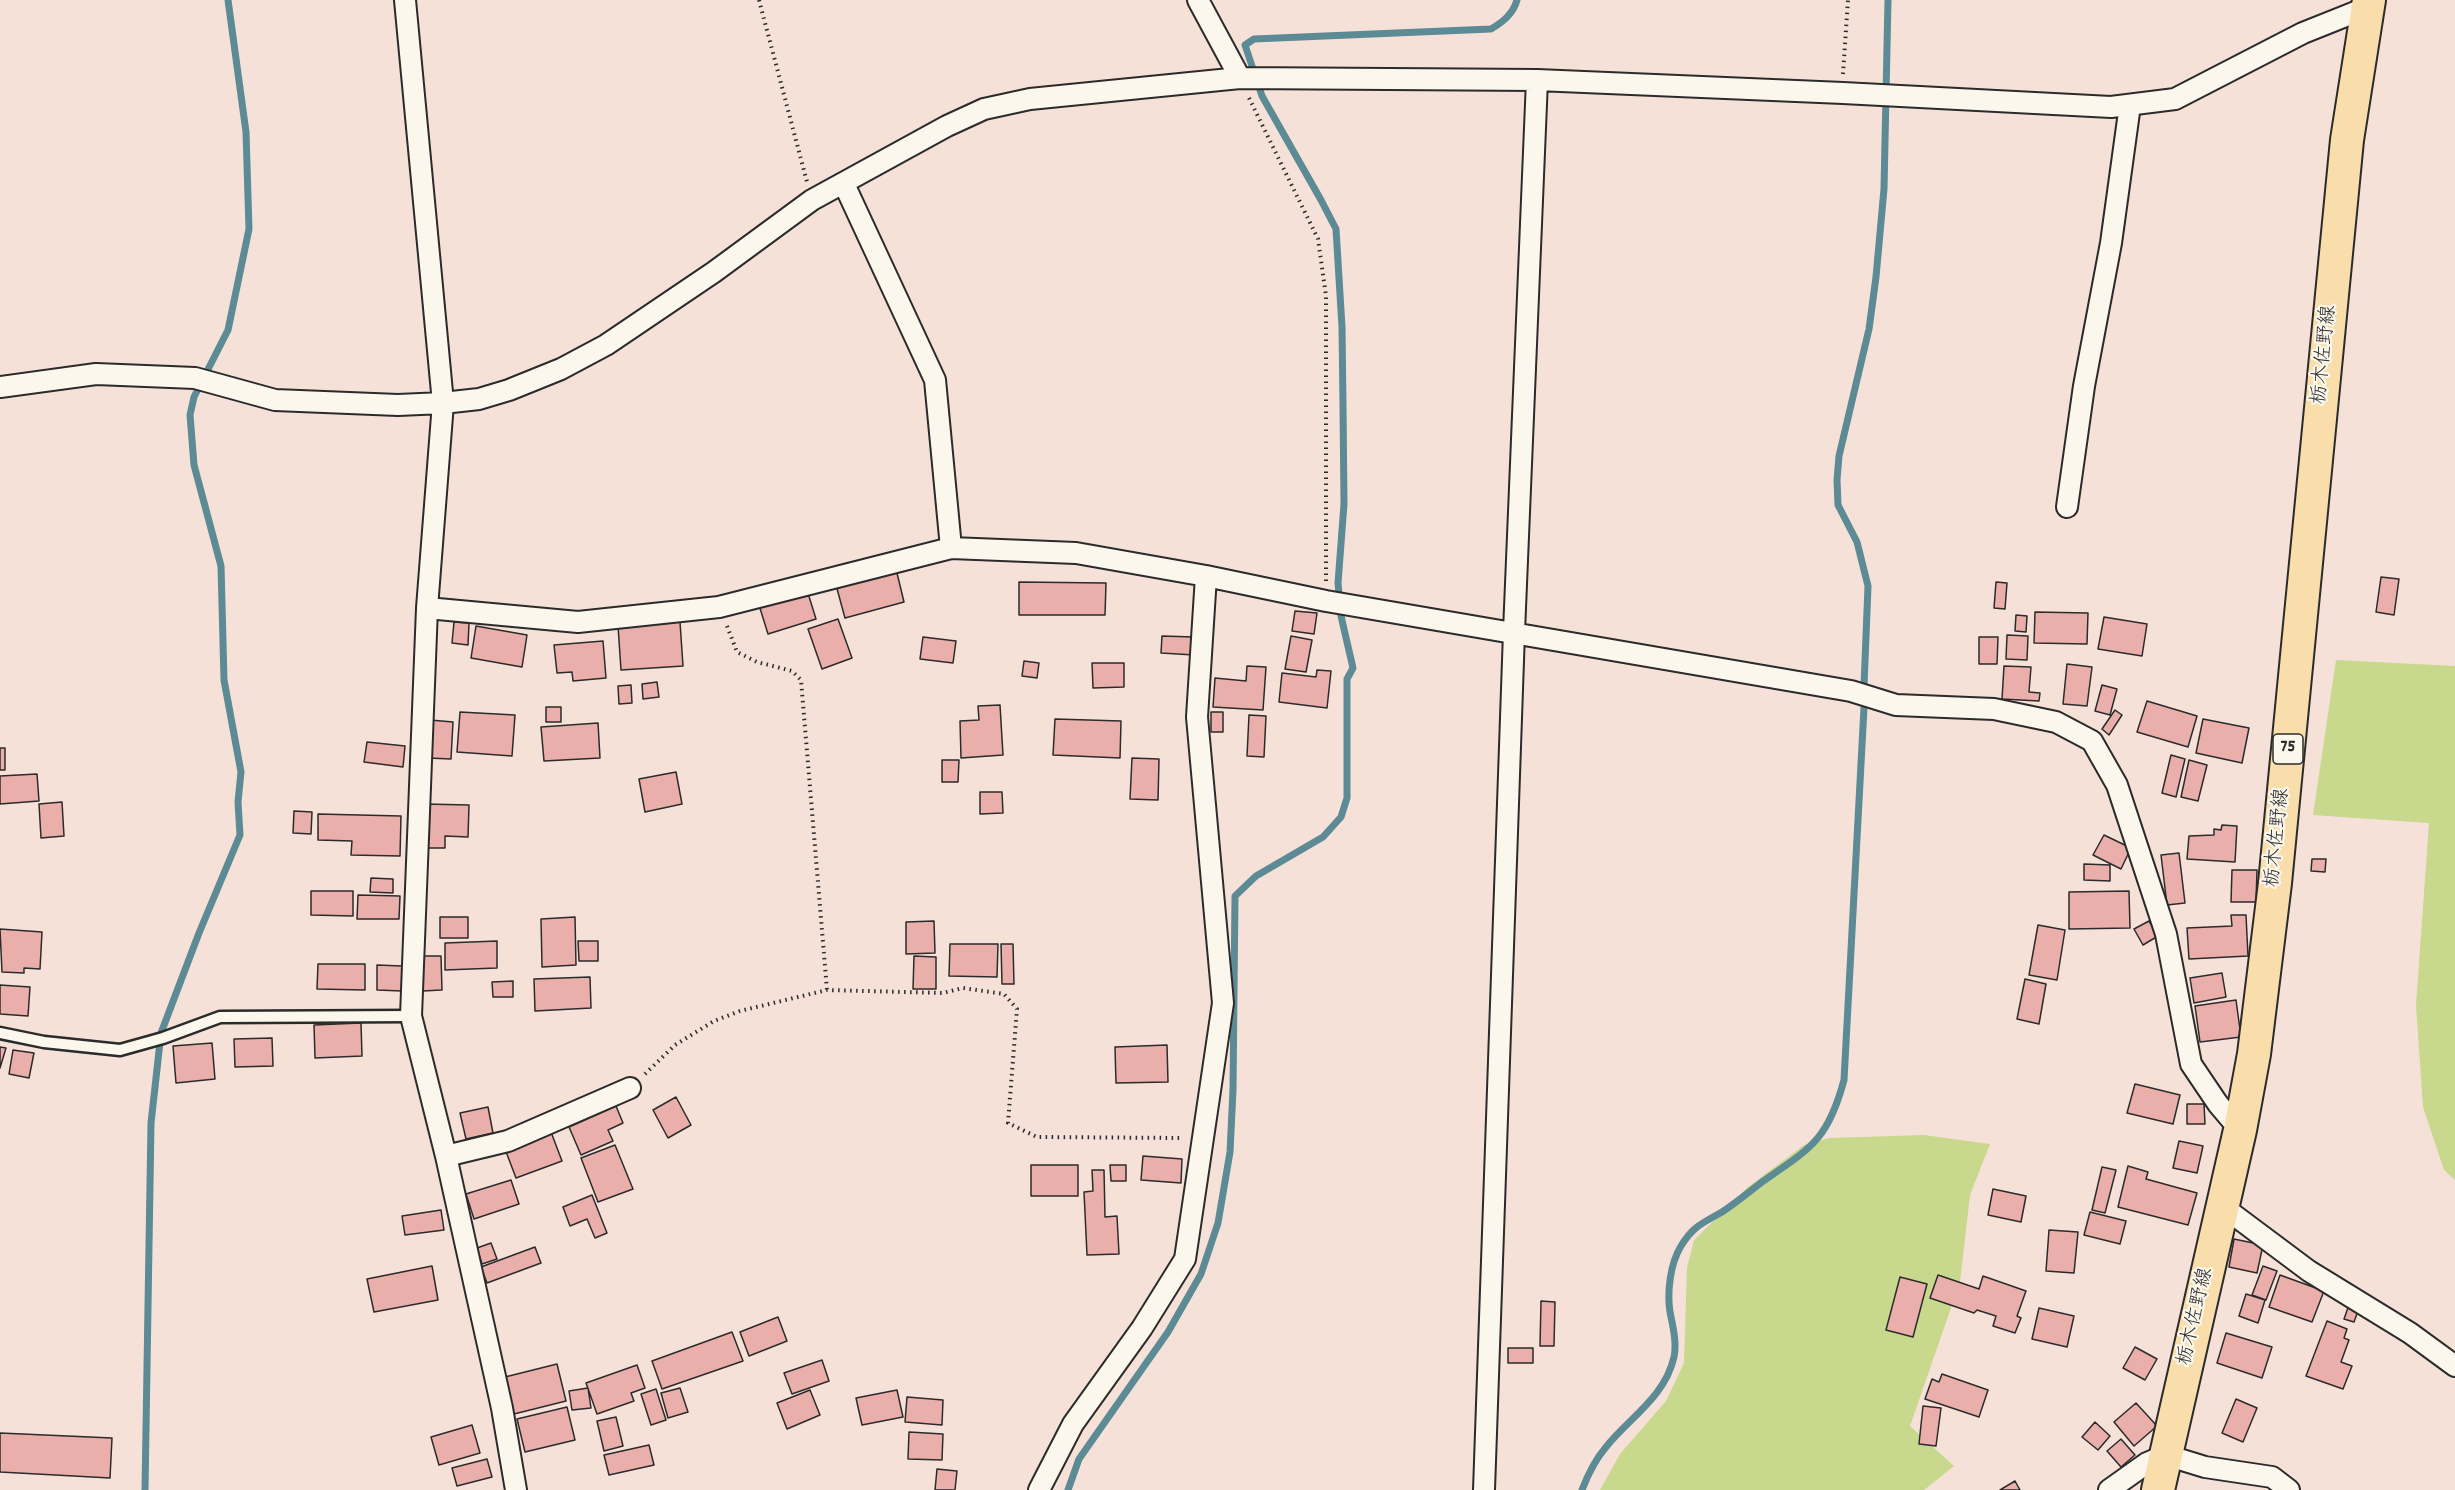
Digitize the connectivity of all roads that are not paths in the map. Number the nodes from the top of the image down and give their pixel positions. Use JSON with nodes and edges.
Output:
{"nodes":[{"id":1,"x":405,"y":0,"type":"edge"},
{"id":2,"x":1198,"y":0,"type":"edge"},
{"id":3,"x":2368,"y":4,"type":"edge"},
{"id":4,"x":1240,"y":78,"type":"junction"},
{"id":5,"x":1537,"y":80,"type":"junction"},
{"id":6,"x":2130,"y":105,"type":"junction"},
{"id":7,"x":844,"y":184,"type":"junction"},
{"id":8,"x":0,"y":387,"type":"edge"},
{"id":9,"x":443,"y":403,"type":"junction"},
{"id":10,"x":2067,"y":507,"type":"dead end"},
{"id":11,"x":951,"y":548,"type":"junction"},
{"id":12,"x":1206,"y":576,"type":"junction"},
{"id":13,"x":427,"y":608,"type":"junction"},
{"id":14,"x":1514,"y":632,"type":"junction"},
{"id":15,"x":411,"y":1016,"type":"junction"},
{"id":16,"x":0,"y":1033,"type":"edge"},
{"id":17,"x":630,"y":1088,"type":"road end"},
{"id":18,"x":2240,"y":1130,"type":"junction"},
{"id":19,"x":446,"y":1156,"type":"junction"},
{"id":20,"x":2222,"y":1206,"type":"junction"},
{"id":21,"x":2455,"y":1366,"type":"edge"},
{"id":22,"x":2166,"y":1455,"type":"junction"},
{"id":23,"x":516,"y":1490,"type":"edge"},
{"id":24,"x":1040,"y":1490,"type":"edge"},
{"id":25,"x":1484,"y":1490,"type":"edge"},
{"id":26,"x":2109,"y":1490,"type":"edge"},
{"id":27,"x":2158,"y":1490,"type":"edge"},
{"id":28,"x":2289,"y":1490,"type":"edge"}],
"edges":[{"from":1,"to":9,"type":"street"},
{"from":2,"to":4,"type":"street"},
{"from":3,"to":6,"type":"street"},
{"from":3,"to":18,"type":"main road","name":"栃木佐野線","number":"75"},
{"from":4,"to":5,"type":"street"},
{"from":4,"to":7,"type":"street"},
{"from":5,"to":6,"type":"street"},
{"from":5,"to":14,"type":"street"},
{"from":6,"to":10,"type":"street"},
{"from":7,"to":9,"type":"street"},
{"from":7,"to":11,"type":"street"},
{"from":8,"to":9,"type":"street"},
{"from":9,"to":13,"type":"street"},
{"from":11,"to":12,"type":"street"},
{"from":11,"to":13,"type":"street"},
{"from":12,"to":14,"type":"street"},
{"from":12,"to":24,"type":"street"},
{"from":13,"to":15,"type":"street"},
{"from":14,"to":18,"type":"street"},
{"from":14,"to":25,"type":"street"},
{"from":15,"to":16,"type":"lane"},
{"from":15,"to":19,"type":"street"},
{"from":17,"to":19,"type":"street"},
{"from":18,"to":20,"type":"main road","name":"栃木佐野線","number":"75"},
{"from":19,"to":23,"type":"street"},
{"from":20,"to":21,"type":"street"},
{"from":20,"to":22,"type":"main road","name":"栃木佐野線","number":"75"},
{"from":22,"to":26,"type":"street"},
{"from":22,"to":27,"type":"main road","name":"栃木佐野線","number":"75"},
{"from":22,"to":28,"type":"street"}]}
